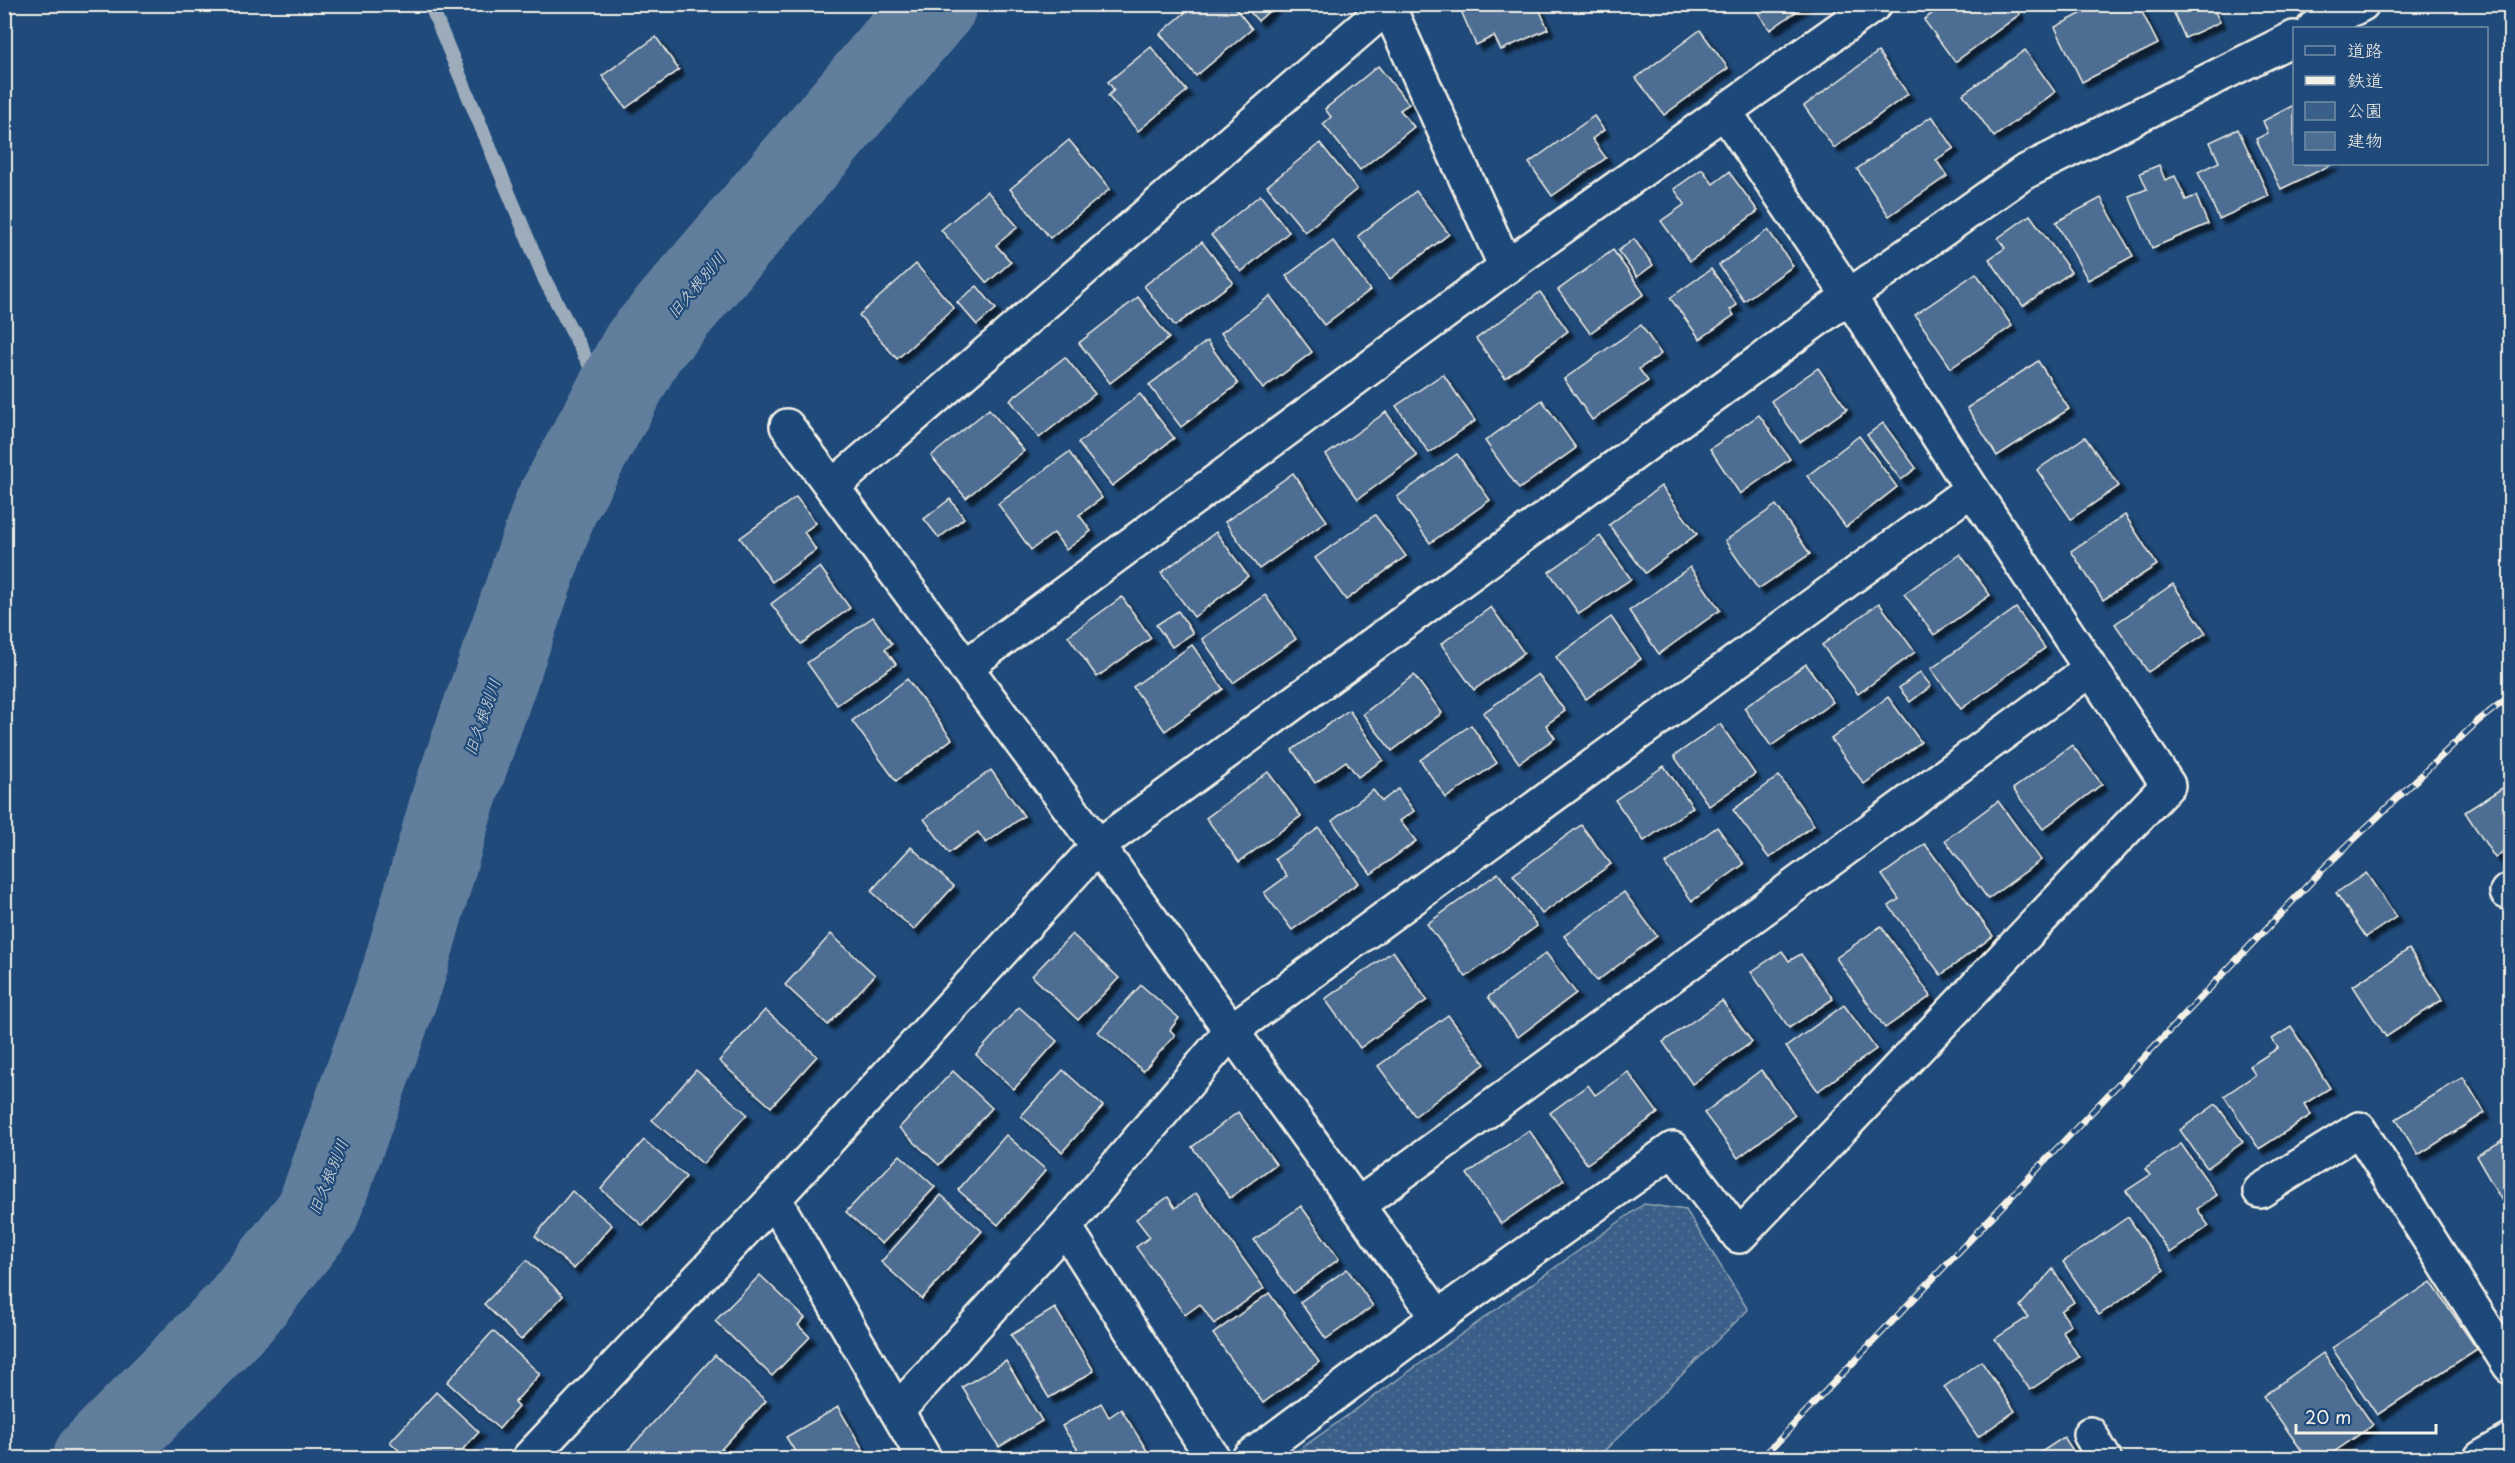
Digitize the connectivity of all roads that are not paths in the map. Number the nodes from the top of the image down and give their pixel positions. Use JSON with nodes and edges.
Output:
{"nodes":[{"id":1,"x":1875,"y":4,"type":"edge"},
{"id":2,"x":2362,"y":4,"type":"edge"},
{"id":3,"x":2316,"y":27,"type":"edge"},
{"id":4,"x":2293,"y":39,"type":"edge"},
{"id":5,"x":1725,"y":112,"type":"junction"},
{"id":6,"x":1506,"y":267,"type":"junction"},
{"id":7,"x":1849,"y":296,"type":"junction"},
{"id":8,"x":787,"y":426,"type":"dead end"},
{"id":9,"x":832,"y":487,"type":"junction"},
{"id":10,"x":1972,"y":489,"type":"junction"},
{"id":11,"x":965,"y":667,"type":"junction"},
{"id":12,"x":2091,"y":669,"type":"junction"},
{"id":13,"x":1098,"y":846,"type":"junction"},
{"id":14,"x":1232,"y":1030,"type":"junction"},
{"id":15,"x":2260,"y":1191,"type":"dead end"},
{"id":16,"x":774,"y":1199,"type":"junction"},
{"id":17,"x":1358,"y":1205,"type":"junction"},
{"id":18,"x":1065,"y":1227,"type":"junction"},
{"id":19,"x":1438,"y":1317,"type":"junction"},
{"id":20,"x":2511,"y":1366,"type":"edge"},
{"id":21,"x":897,"y":1411,"type":"junction"},
{"id":22,"x":2511,"y":1441,"type":"edge"},
{"id":23,"x":530,"y":1458,"type":"edge"},
{"id":24,"x":924,"y":1458,"type":"edge"},
{"id":25,"x":1213,"y":1458,"type":"edge"},
{"id":26,"x":1249,"y":1458,"type":"edge"},
{"id":27,"x":2481,"y":1458,"type":"edge"}],
"edges":[{"from":1,"to":5,"type":"street"},
{"from":2,"to":3,"type":"street"},
{"from":4,"to":7,"type":"street"},
{"from":5,"to":6,"type":"street"},
{"from":5,"to":7,"type":"street"},
{"from":6,"to":9,"type":"street"},
{"from":6,"to":11,"type":"street"},
{"from":7,"to":10,"type":"street"},
{"from":7,"to":13,"type":"street"},
{"from":8,"to":9,"type":"street"},
{"from":9,"to":11,"type":"street"},
{"from":10,"to":12,"type":"street"},
{"from":10,"to":14,"type":"street"},
{"from":11,"to":13,"type":"street"},
{"from":12,"to":17,"type":"street"},
{"from":12,"to":19,"type":"street"},
{"from":13,"to":14,"type":"street"},
{"from":13,"to":16,"type":"street"},
{"from":14,"to":17,"type":"street"},
{"from":14,"to":18,"type":"street"},
{"from":15,"to":20,"type":"street"},
{"from":16,"to":21,"type":"street"},
{"from":16,"to":23,"type":"street"},
{"from":17,"to":19,"type":"street"},
{"from":18,"to":21,"type":"street"},
{"from":18,"to":25,"type":"street"},
{"from":19,"to":26,"type":"street"},
{"from":21,"to":24,"type":"street"},
{"from":22,"to":27,"type":"street"}]}
